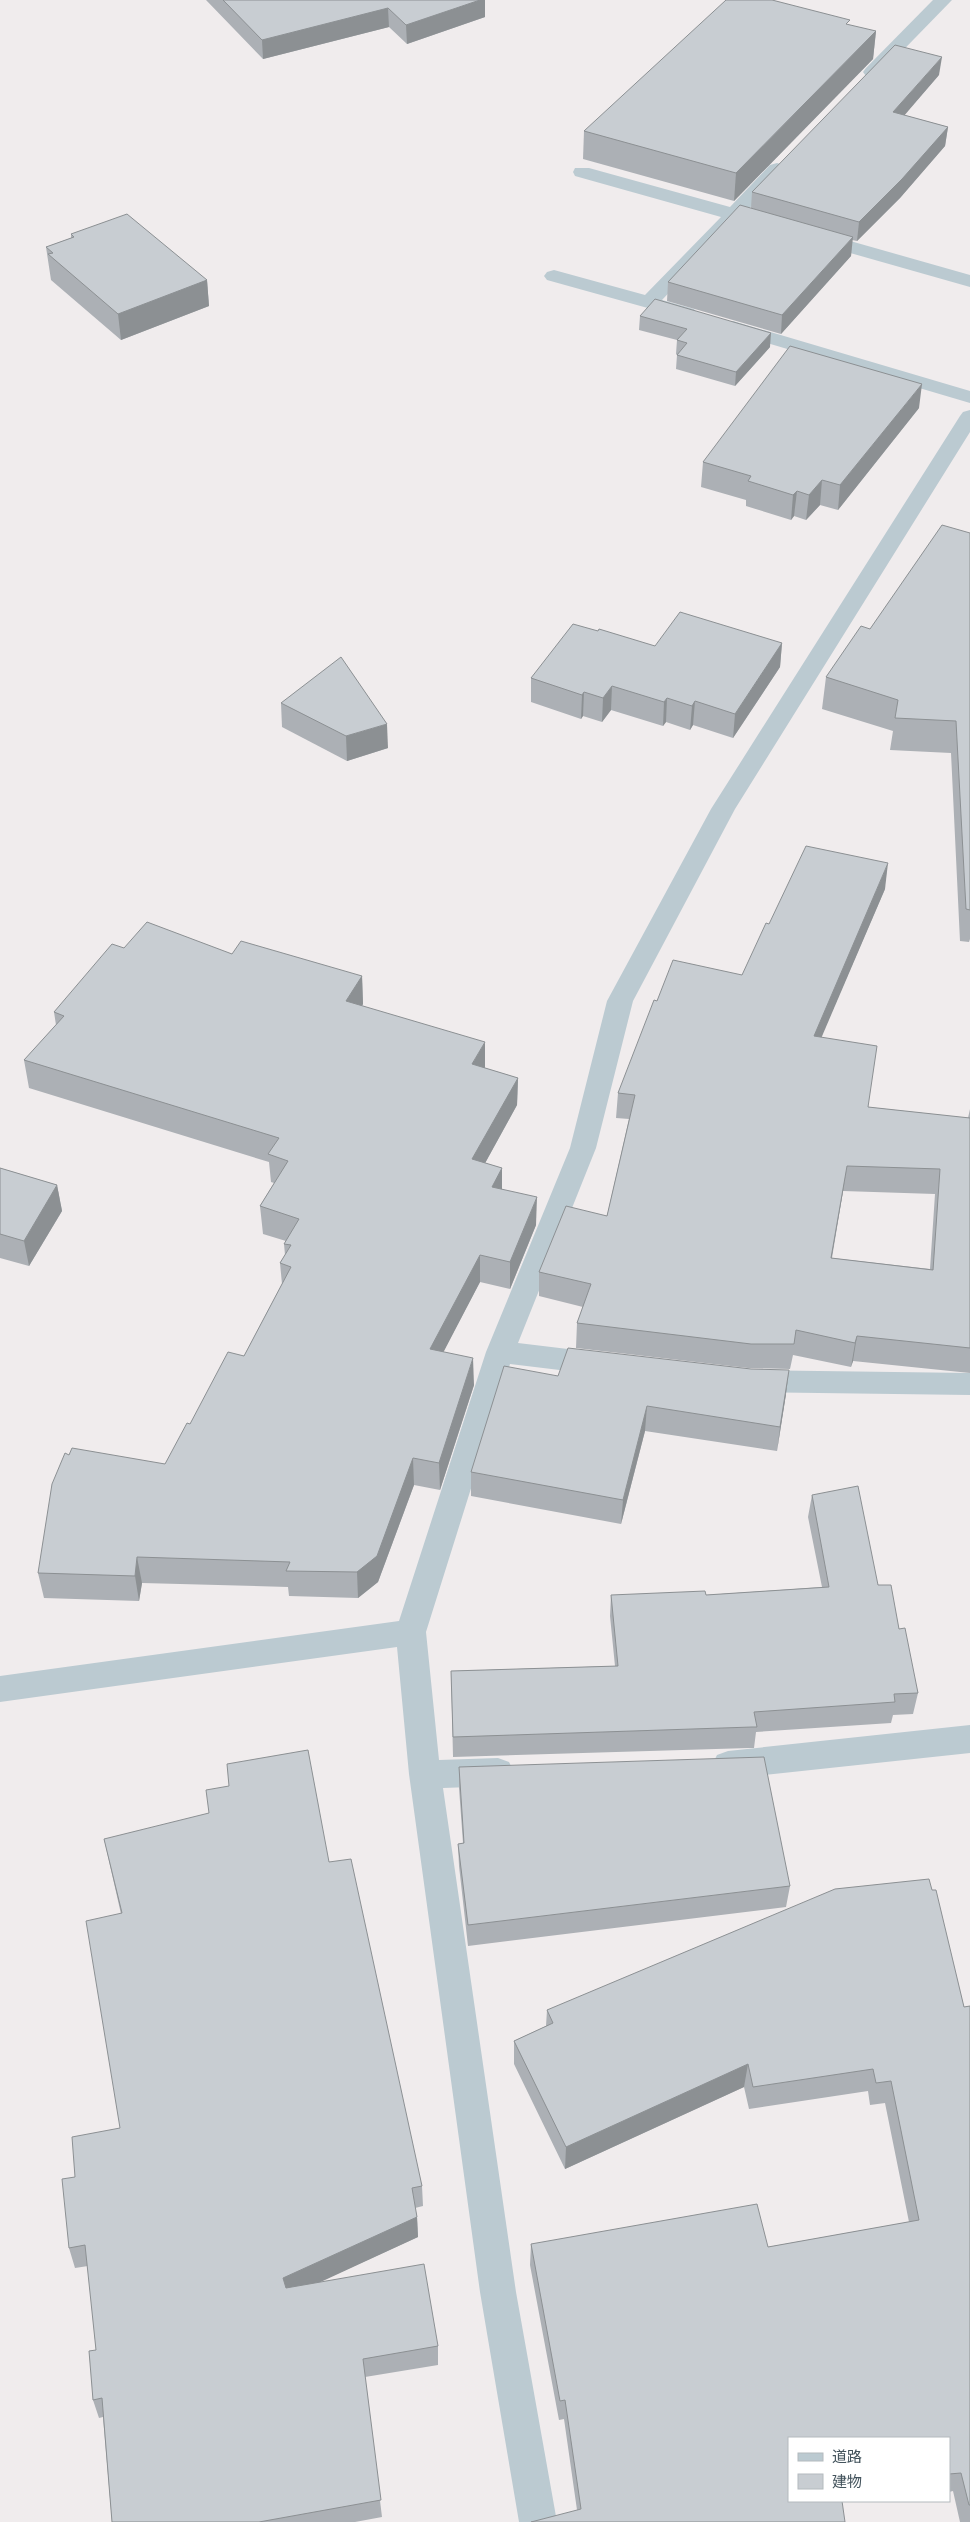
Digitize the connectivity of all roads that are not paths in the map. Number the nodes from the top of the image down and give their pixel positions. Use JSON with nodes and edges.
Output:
{"nodes":[{"id":1,"x":943,"y":0,"type":"edge"},
{"id":2,"x":859,"y":86,"type":"edge"},
{"id":3,"x":789,"y":157,"type":"edge"},
{"id":4,"x":582,"y":172,"type":"dead end"},
{"id":5,"x":733,"y":214,"type":"junction"},
{"id":6,"x":762,"y":222,"type":"edge"},
{"id":7,"x":799,"y":233,"type":"edge"},
{"id":8,"x":554,"y":276,"type":"dead end"},
{"id":9,"x":970,"y":281,"type":"edge"},
{"id":10,"x":649,"y":302,"type":"junction"},
{"id":11,"x":970,"y":397,"type":"edge"},
{"id":12,"x":970,"y":416,"type":"edge"},
{"id":13,"x":500,"y":1352,"type":"junction"},
{"id":14,"x":629,"y":1367,"type":"edge"},
{"id":15,"x":728,"y":1379,"type":"edge"},
{"id":16,"x":970,"y":1384,"type":"edge"},
{"id":17,"x":411,"y":1632,"type":"junction"},
{"id":18,"x":0,"y":1689,"type":"edge"},
{"id":19,"x":970,"y":1739,"type":"edge"},
{"id":20,"x":700,"y":1766,"type":"edge"},
{"id":21,"x":523,"y":1771,"type":"edge"},
{"id":22,"x":425,"y":1774,"type":"junction"},
{"id":23,"x":538,"y":2522,"type":"edge"}],
"edges":[{"from":1,"to":2,"type":"street"},
{"from":3,"to":5,"type":"street"},
{"from":4,"to":5,"type":"street"},
{"from":5,"to":6,"type":"street"},
{"from":5,"to":10,"type":"street"},
{"from":7,"to":9,"type":"street"},
{"from":8,"to":10,"type":"street"},
{"from":10,"to":11,"type":"street"},
{"from":12,"to":13,"type":"street"},
{"from":13,"to":14,"type":"street"},
{"from":13,"to":17,"type":"street"},
{"from":15,"to":16,"type":"street"},
{"from":17,"to":18,"type":"street"},
{"from":17,"to":22,"type":"street"},
{"from":19,"to":20,"type":"street"},
{"from":21,"to":22,"type":"street"},
{"from":22,"to":23,"type":"street"}]}
